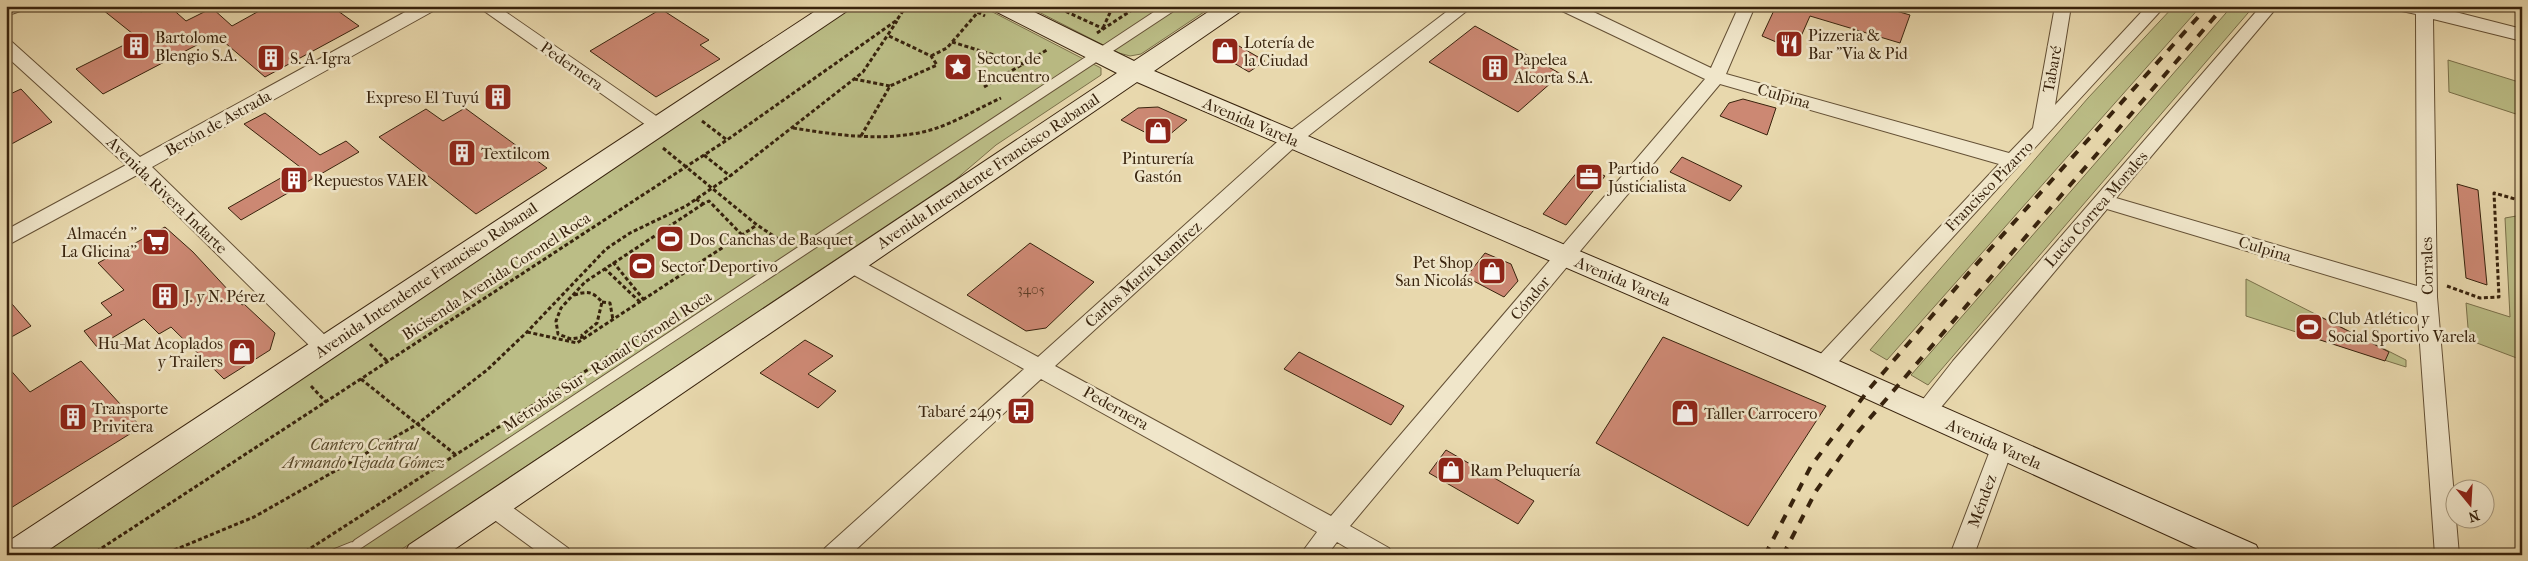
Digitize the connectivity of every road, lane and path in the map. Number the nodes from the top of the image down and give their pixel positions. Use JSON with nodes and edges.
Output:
{"nodes":[{"id":1,"x":17,"y":6,"type":"edge"},
{"id":2,"x":429,"y":6,"type":"edge"},
{"id":3,"x":485,"y":6,"type":"edge"},
{"id":4,"x":839,"y":6,"type":"edge"},
{"id":5,"x":906,"y":6,"type":"edge"},
{"id":6,"x":1003,"y":6,"type":"edge"},
{"id":7,"x":1113,"y":6,"type":"edge"},
{"id":8,"x":1138,"y":6,"type":"edge"},
{"id":9,"x":1172,"y":6,"type":"edge"},
{"id":10,"x":1233,"y":6,"type":"edge"},
{"id":11,"x":1465,"y":6,"type":"edge"},
{"id":12,"x":1566,"y":6,"type":"edge"},
{"id":13,"x":1747,"y":6,"type":"edge"},
{"id":14,"x":2063,"y":6,"type":"edge"},
{"id":15,"x":2157,"y":6,"type":"edge"},
{"id":16,"x":2270,"y":6,"type":"edge"},
{"id":17,"x":2403,"y":6,"type":"edge"},
{"id":18,"x":2424,"y":8,"type":"edge"},
{"id":19,"x":6,"y":11,"type":"edge"},
{"id":20,"x":978,"y":12,"type":"dead end"},
{"id":21,"x":898,"y":20,"type":"junction"},
{"id":22,"x":2522,"y":35,"type":"edge"},
{"id":23,"x":889,"y":36,"type":"junction"},
{"id":24,"x":952,"y":42,"type":"junction"},
{"id":25,"x":6,"y":46,"type":"edge"},
{"id":26,"x":1050,"y":48,"type":"dead end"},
{"id":27,"x":1100,"y":55,"type":"junction"},
{"id":28,"x":931,"y":56,"type":"junction"},
{"id":29,"x":1023,"y":64,"type":"junction"},
{"id":30,"x":1135,"y":72,"type":"junction"},
{"id":31,"x":1716,"y":77,"type":"junction"},
{"id":32,"x":854,"y":79,"type":"junction"},
{"id":33,"x":890,"y":86,"type":"junction"},
{"id":34,"x":984,"y":87,"type":"dead end"},
{"id":35,"x":686,"y":109,"type":"junction"},
{"id":36,"x":975,"y":117,"type":"dead end"},
{"id":37,"x":792,"y":128,"type":"junction"},
{"id":38,"x":652,"y":130,"type":"junction"},
{"id":39,"x":2041,"y":132,"type":"junction"},
{"id":40,"x":860,"y":136,"type":"junction"},
{"id":41,"x":1292,"y":139,"type":"junction"},
{"id":42,"x":727,"y":140,"type":"junction"},
{"id":43,"x":704,"y":156,"type":"junction"},
{"id":44,"x":2012,"y":161,"type":"junction"},
{"id":45,"x":139,"y":166,"type":"junction"},
{"id":46,"x":687,"y":166,"type":"junction"},
{"id":47,"x":730,"y":176,"type":"junction"},
{"id":48,"x":714,"y":187,"type":"junction"},
{"id":49,"x":696,"y":199,"type":"junction"},
{"id":50,"x":2103,"y":201,"type":"junction"},
{"id":51,"x":2522,"y":202,"type":"edge"},
{"id":52,"x":703,"y":204,"type":"junction"},
{"id":53,"x":757,"y":225,"type":"junction"},
{"id":54,"x":742,"y":235,"type":"junction"},
{"id":55,"x":793,"y":237,"type":"dead end"},
{"id":56,"x":6,"y":238,"type":"edge"},
{"id":57,"x":785,"y":243,"type":"junction"},
{"id":58,"x":776,"y":248,"type":"dead end"},
{"id":59,"x":800,"y":253,"type":"junction"},
{"id":60,"x":1565,"y":257,"type":"junction"},
{"id":61,"x":613,"y":262,"type":"junction"},
{"id":62,"x":850,"y":264,"type":"junction"},
{"id":63,"x":604,"y":268,"type":"junction"},
{"id":64,"x":2427,"y":288,"type":"junction"},
{"id":65,"x":570,"y":298,"type":"junction"},
{"id":66,"x":644,"y":300,"type":"junction"},
{"id":67,"x":602,"y":302,"type":"junction"},
{"id":68,"x":640,"y":302,"type":"junction"},
{"id":69,"x":613,"y":320,"type":"junction"},
{"id":70,"x":595,"y":327,"type":"junction"},
{"id":71,"x":653,"y":328,"type":"dead end"},
{"id":72,"x":527,"y":332,"type":"junction"},
{"id":73,"x":592,"y":333,"type":"junction"},
{"id":74,"x":588,"y":336,"type":"junction"},
{"id":75,"x":571,"y":339,"type":"junction"},
{"id":76,"x":324,"y":347,"type":"junction"},
{"id":77,"x":1822,"y":366,"type":"junction"},
{"id":78,"x":1041,"y":367,"type":"junction"},
{"id":79,"x":361,"y":379,"type":"junction"},
{"id":80,"x":1924,"y":412,"type":"junction"},
{"id":81,"x":416,"y":425,"type":"junction"},
{"id":82,"x":2002,"y":448,"type":"junction"},
{"id":83,"x":455,"y":455,"type":"junction"},
{"id":84,"x":468,"y":472,"type":"junction"},
{"id":85,"x":493,"y":506,"type":"junction"},
{"id":86,"x":1334,"y":528,"type":"junction"},
{"id":87,"x":358,"y":544,"type":"junction"},
{"id":88,"x":14,"y":555,"type":"edge"},
{"id":89,"x":90,"y":555,"type":"edge"},
{"id":90,"x":162,"y":555,"type":"edge"},
{"id":91,"x":300,"y":555,"type":"edge"},
{"id":92,"x":332,"y":555,"type":"edge"},
{"id":93,"x":347,"y":555,"type":"edge"},
{"id":94,"x":420,"y":555,"type":"edge"},
{"id":95,"x":560,"y":555,"type":"edge"},
{"id":96,"x":832,"y":555,"type":"edge"},
{"id":97,"x":1312,"y":555,"type":"edge"},
{"id":98,"x":1381,"y":555,"type":"edge"},
{"id":99,"x":1962,"y":555,"type":"edge"},
{"id":100,"x":2244,"y":555,"type":"edge"},
{"id":101,"x":2447,"y":555,"type":"edge"}],
"edges":[{"from":1,"to":19,"type":"street"},
{"from":2,"to":45,"type":"street","name":"Berón de Astrada"},
{"from":3,"to":38,"type":"street","name":"Pedernera"},
{"from":4,"to":35,"type":"main road","name":"Avenida Intendente Francisco Rabanal"},
{"from":5,"to":21,"type":"path","name":"Bicisenda Avenida Coronel Roca"},
{"from":6,"to":27,"type":"main road","name":"Avenida Varela"},
{"from":7,"to":8,"type":"path"},
{"from":9,"to":27,"type":"lane","name":"Metrobús Sur - Ramal Coronel Roca"},
{"from":10,"to":30,"type":"main road","name":"Avenida Intendente Francisco Rabanal"},
{"from":11,"to":41,"type":"street","name":"Carlos María Ramírez"},
{"from":12,"to":31,"type":"street","name":"Culpina"},
{"from":13,"to":31,"type":"street","name":"Cóndor"},
{"from":14,"to":39,"type":"street","name":"Tabaré"},
{"from":15,"to":39,"type":"street","name":"Francisco Pizarro"},
{"from":16,"to":50,"type":"street","name":"Lucio Correa Morales"},
{"from":17,"to":18,"type":"street"},
{"from":18,"to":22,"type":"street"},
{"from":18,"to":64,"type":"street","name":"Corrales"},
{"from":20,"to":24,"type":"path"},
{"from":21,"to":23,"type":"path"},
{"from":21,"to":42,"type":"path","name":"Bicisenda Avenida Coronel Roca"},
{"from":23,"to":28,"type":"path"},
{"from":23,"to":32,"type":"path"},
{"from":24,"to":28,"type":"path"},
{"from":24,"to":29,"type":"path"},
{"from":25,"to":45,"type":"street","name":"Avenida Rivera Indarte"},
{"from":26,"to":29,"type":"path"},
{"from":27,"to":30,"type":"main road","name":"Avenida Varela"},
{"from":27,"to":59,"type":"lane","name":"Metrobús Sur - Ramal Coronel Roca"},
{"from":28,"to":33,"type":"path"},
{"from":29,"to":34,"type":"path"},
{"from":30,"to":41,"type":"main road","name":"Avenida Varela"},
{"from":30,"to":62,"type":"main road","name":"Avenida Intendente Francisco Rabanal"},
{"from":31,"to":44,"type":"street","name":"Culpina"},
{"from":31,"to":60,"type":"street","name":"Cóndor"},
{"from":32,"to":33,"type":"path"},
{"from":32,"to":37,"type":"path"},
{"from":33,"to":40,"type":"path"},
{"from":35,"to":38,"type":"main road","name":"Avenida Intendente Francisco Rabanal"},
{"from":35,"to":42,"type":"path"},
{"from":36,"to":40,"type":"path"},
{"from":37,"to":40,"type":"path"},
{"from":37,"to":47,"type":"path"},
{"from":38,"to":46,"type":"path"},
{"from":38,"to":76,"type":"main road","name":"Avenida Intendente Francisco Rabanal"},
{"from":39,"to":44,"type":"street","name":"Francisco Pizarro"},
{"from":41,"to":60,"type":"main road","name":"Avenida Varela"},
{"from":41,"to":78,"type":"street","name":"Carlos María Ramírez"},
{"from":42,"to":43,"type":"path","name":"Bicisenda Avenida Coronel Roca"},
{"from":43,"to":46,"type":"path","name":"Bicisenda Avenida Coronel Roca"},
{"from":43,"to":47,"type":"path"},
{"from":44,"to":77,"type":"street","name":"Francisco Pizarro"},
{"from":45,"to":56,"type":"street","name":"Berón de Astrada"},
{"from":45,"to":76,"type":"street","name":"Avenida Rivera Indarte"},
{"from":46,"to":48,"type":"path"},
{"from":46,"to":79,"type":"path","name":"Bicisenda Avenida Coronel Roca"},
{"from":47,"to":48,"type":"path"},
{"from":48,"to":49,"type":"path"},
{"from":48,"to":53,"type":"path"},
{"from":49,"to":52,"type":"path"},
{"from":49,"to":72,"type":"path"},
{"from":50,"to":64,"type":"street","name":"Culpina"},
{"from":50,"to":80,"type":"street","name":"Lucio Correa Morales"},
{"from":51,"to":64,"type":"path"},
{"from":52,"to":54,"type":"path"},
{"from":52,"to":61,"type":"path"},
{"from":53,"to":54,"type":"path"},
{"from":53,"to":57,"type":"path"},
{"from":54,"to":66,"type":"path"},
{"from":55,"to":57,"type":"path"},
{"from":57,"to":58,"type":"path"},
{"from":57,"to":59,"type":"path"},
{"from":59,"to":84,"type":"lane","name":"Metrobús Sur - Ramal Coronel Roca"},
{"from":60,"to":77,"type":"main road","name":"Avenida Varela"},
{"from":60,"to":86,"type":"street","name":"Cóndor"},
{"from":61,"to":63,"type":"path"},
{"from":61,"to":66,"type":"path"},
{"from":62,"to":78,"type":"street","name":"Pedernera"},
{"from":62,"to":85,"type":"main road","name":"Avenida Intendente Francisco Rabanal"},
{"from":63,"to":65,"type":"path"},
{"from":63,"to":68,"type":"path"},
{"from":64,"to":101,"type":"street","name":"Corrales"},
{"from":65,"to":67,"type":"path"},
{"from":65,"to":75,"type":"path"},
{"from":66,"to":68,"type":"path"},
{"from":67,"to":69,"type":"path"},
{"from":67,"to":70,"type":"path"},
{"from":68,"to":69,"type":"path"},
{"from":69,"to":73,"type":"path"},
{"from":70,"to":73,"type":"path"},
{"from":70,"to":75,"type":"path"},
{"from":71,"to":83,"type":"path"},
{"from":72,"to":74,"type":"path"},
{"from":72,"to":81,"type":"path"},
{"from":73,"to":74,"type":"path"},
{"from":74,"to":75,"type":"path"},
{"from":76,"to":88,"type":"main road","name":"Avenida Intendente Francisco Rabanal"},
{"from":77,"to":80,"type":"main road","name":"Avenida Varela"},
{"from":78,"to":86,"type":"street","name":"Pedernera"},
{"from":78,"to":96,"type":"street","name":"Carlos María Ramírez"},
{"from":79,"to":81,"type":"path"},
{"from":79,"to":89,"type":"path","name":"Bicisenda Avenida Coronel Roca"},
{"from":80,"to":82,"type":"main road","name":"Avenida Varela"},
{"from":81,"to":83,"type":"path"},
{"from":81,"to":90,"type":"path"},
{"from":82,"to":99,"type":"street","name":"Méndez"},
{"from":82,"to":100,"type":"main road","name":"Avenida Varela"},
{"from":83,"to":84,"type":"path"},
{"from":83,"to":91,"type":"path"},
{"from":84,"to":87,"type":"lane","name":"Metrobús Sur - Ramal Coronel Roca"},
{"from":85,"to":94,"type":"main road","name":"Avenida Intendente Francisco Rabanal"},
{"from":85,"to":95,"type":"street"},
{"from":86,"to":97,"type":"street","name":"Cóndor"},
{"from":86,"to":98,"type":"street","name":"Pedernera"},
{"from":87,"to":92,"type":"lane","name":"Metrobús Sur - Ramal Coronel Roca"},
{"from":87,"to":93,"type":"lane","name":"Metrobús Sur - Ramal Coronel Roca"}]}
